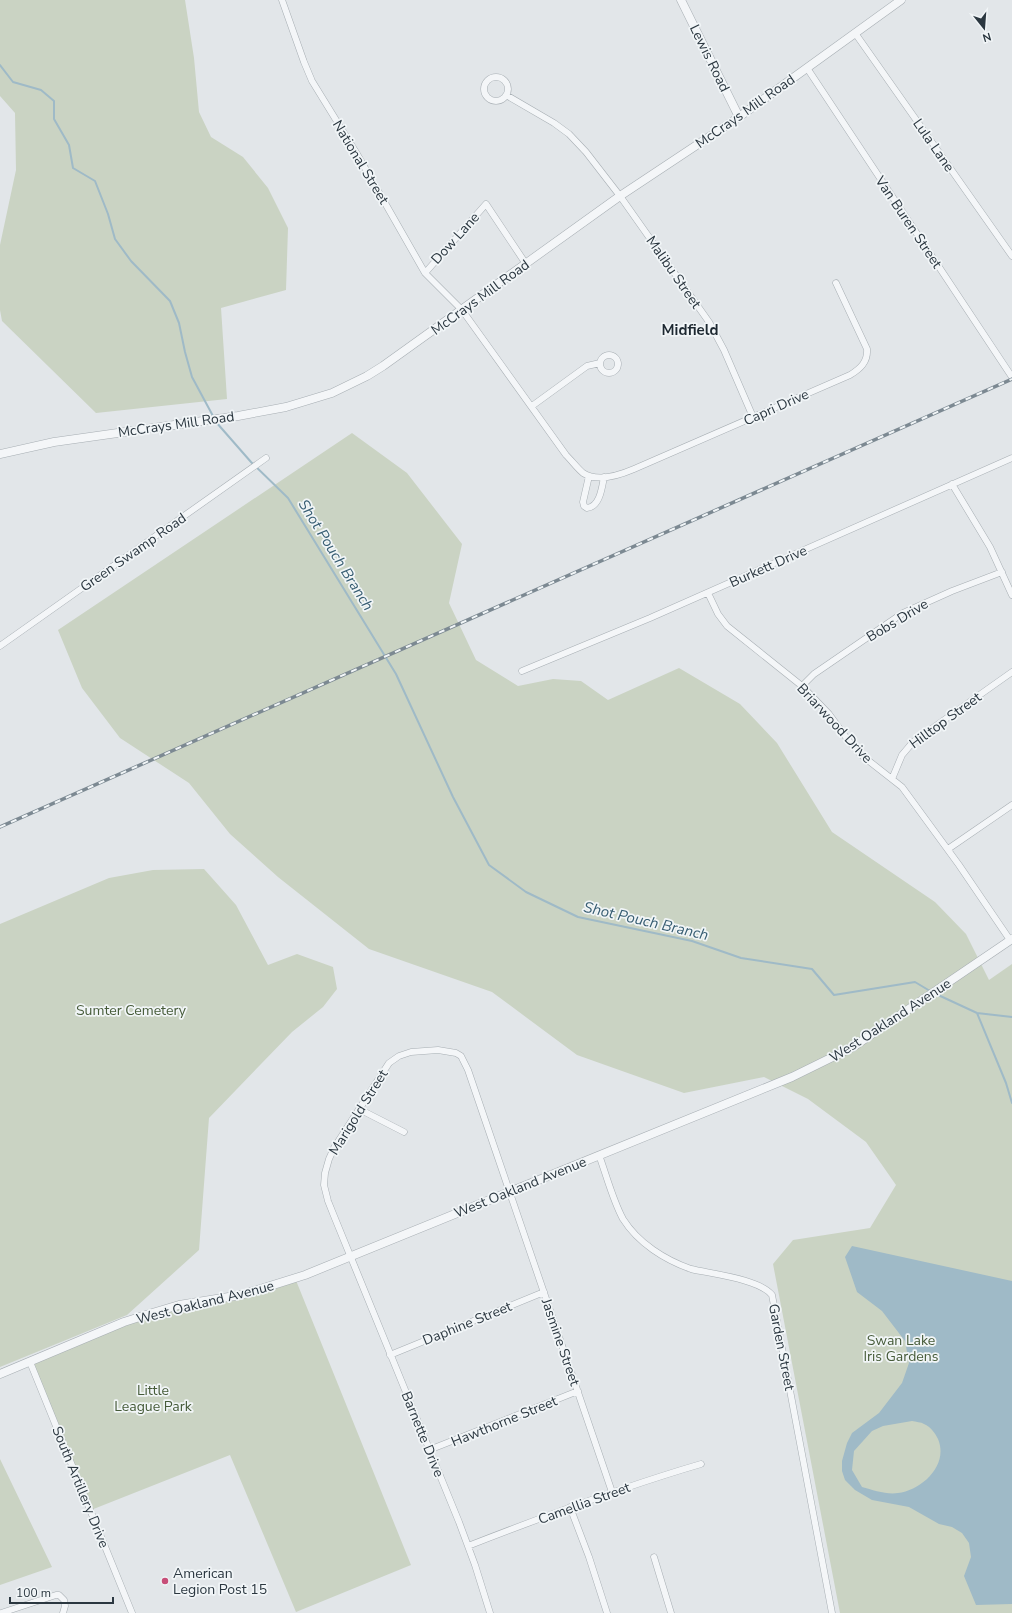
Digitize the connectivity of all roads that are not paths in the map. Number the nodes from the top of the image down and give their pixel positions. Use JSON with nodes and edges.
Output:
{"nodes":[{"id":1,"x":282,"y":0,"type":"edge"},
{"id":2,"x":681,"y":0,"type":"edge"},
{"id":3,"x":901,"y":0,"type":"edge"},
{"id":4,"x":855,"y":33,"type":"junction"},
{"id":5,"x":807,"y":68,"type":"junction"},
{"id":6,"x":506,"y":94,"type":"junction"},
{"id":7,"x":739,"y":117,"type":"junction"},
{"id":8,"x":620,"y":196,"type":"junction"},
{"id":9,"x":1012,"y":256,"type":"edge"},
{"id":10,"x":526,"y":264,"type":"junction"},
{"id":11,"x":425,"y":273,"type":"junction"},
{"id":12,"x":836,"y":283,"type":"dead end"},
{"id":13,"x":462,"y":310,"type":"junction"},
{"id":14,"x":600,"y":363,"type":"dead end"},
{"id":15,"x":1012,"y":377,"type":"edge"},
{"id":16,"x":532,"y":406,"type":"junction"},
{"id":17,"x":753,"y":417,"type":"junction"},
{"id":18,"x":0,"y":454,"type":"edge"},
{"id":19,"x":266,"y":458,"type":"dead end"},
{"id":20,"x":1012,"y":458,"type":"edge"},
{"id":21,"x":590,"y":476,"type":"junction"},
{"id":22,"x":604,"y":478,"type":"junction"},
{"id":23,"x":952,"y":484,"type":"junction"},
{"id":24,"x":1002,"y":572,"type":"junction"},
{"id":25,"x":708,"y":593,"type":"junction"},
{"id":26,"x":1012,"y":595,"type":"edge"},
{"id":27,"x":0,"y":646,"type":"edge"},
{"id":28,"x":522,"y":671,"type":"dead end"},
{"id":29,"x":1012,"y":672,"type":"edge"},
{"id":30,"x":802,"y":686,"type":"junction"},
{"id":31,"x":892,"y":779,"type":"junction"},
{"id":32,"x":1012,"y":805,"type":"edge"},
{"id":33,"x":948,"y":849,"type":"junction"},
{"id":34,"x":1011,"y":940,"type":"edge"},
{"id":35,"x":359,"y":1108,"type":"junction"},
{"id":36,"x":404,"y":1132,"type":"dead end"},
{"id":37,"x":599,"y":1155,"type":"junction"},
{"id":38,"x":509,"y":1192,"type":"junction"},
{"id":39,"x":350,"y":1256,"type":"junction"},
{"id":40,"x":544,"y":1292,"type":"junction"},
{"id":41,"x":390,"y":1355,"type":"junction"},
{"id":42,"x":30,"y":1362,"type":"junction"},
{"id":43,"x":0,"y":1374,"type":"edge"},
{"id":44,"x":578,"y":1391,"type":"junction"},
{"id":45,"x":429,"y":1450,"type":"junction"},
{"id":46,"x":701,"y":1464,"type":"dead end"},
{"id":47,"x":612,"y":1492,"type":"junction"},
{"id":48,"x":570,"y":1507,"type":"junction"},
{"id":49,"x":468,"y":1546,"type":"junction"},
{"id":50,"x":654,"y":1557,"type":"dead end"},
{"id":51,"x":1,"y":1613,"type":"edge"},
{"id":52,"x":63,"y":1613,"type":"edge"},
{"id":53,"x":132,"y":1613,"type":"edge"},
{"id":54,"x":490,"y":1613,"type":"edge"},
{"id":55,"x":607,"y":1613,"type":"edge"},
{"id":56,"x":671,"y":1613,"type":"edge"},
{"id":57,"x":832,"y":1613,"type":"edge"}],
"edges":[{"from":1,"to":11,"type":"street","name":"National Street"},
{"from":2,"to":7,"type":"street","name":"Lewis Road"},
{"from":3,"to":4,"type":"street","name":"McCrays Mill Road"},
{"from":4,"to":5,"type":"street","name":"McCrays Mill Road"},
{"from":4,"to":9,"type":"street","name":"Lula Lane"},
{"from":5,"to":7,"type":"street","name":"McCrays Mill Road"},
{"from":5,"to":15,"type":"street","name":"Van Buren Street"},
{"from":6,"to":6,"type":"street"},
{"from":6,"to":8,"type":"street","name":"Malibu Street"},
{"from":7,"to":8,"type":"street","name":"McCrays Mill Road"},
{"from":8,"to":10,"type":"street","name":"McCrays Mill Road"},
{"from":8,"to":17,"type":"street","name":"Malibu Street"},
{"from":10,"to":11,"type":"street","name":"Dow Lane"},
{"from":10,"to":13,"type":"street","name":"McCrays Mill Road"},
{"from":11,"to":13,"type":"street","name":"National Street"},
{"from":12,"to":17,"type":"street","name":"Capri Drive"},
{"from":13,"to":16,"type":"street","name":"Capri Drive"},
{"from":13,"to":18,"type":"street","name":"McCrays Mill Road"},
{"from":14,"to":16,"type":"street"},
{"from":16,"to":21,"type":"street","name":"Capri Drive"},
{"from":17,"to":22,"type":"street","name":"Capri Drive"},
{"from":19,"to":27,"type":"street","name":"Green Swamp Road"},
{"from":20,"to":23,"type":"street","name":"Burkett Drive"},
{"from":21,"to":22,"type":"street","name":"Capri Drive"},
{"from":21,"to":22,"type":"street"},
{"from":23,"to":24,"type":"street"},
{"from":23,"to":25,"type":"street","name":"Burkett Drive"},
{"from":24,"to":26,"type":"street"},
{"from":24,"to":30,"type":"street","name":"Bobs Drive"},
{"from":25,"to":28,"type":"street","name":"Burkett Drive"},
{"from":25,"to":30,"type":"street","name":"Briarwood Drive"},
{"from":29,"to":31,"type":"street","name":"Hilltop Street"},
{"from":30,"to":31,"type":"street","name":"Briarwood Drive"},
{"from":31,"to":33,"type":"street","name":"Briarwood Drive"},
{"from":32,"to":33,"type":"street"},
{"from":33,"to":34,"type":"street","name":"Briarwood Drive"},
{"from":34,"to":37,"type":"street","name":"West Oakland Avenue"},
{"from":35,"to":36,"type":"street"},
{"from":35,"to":38,"type":"street","name":"Marigold Street"},
{"from":35,"to":39,"type":"street","name":"Marigold Street"},
{"from":37,"to":38,"type":"street","name":"West Oakland Avenue"},
{"from":37,"to":57,"type":"street","name":"Garden Street"},
{"from":38,"to":39,"type":"street","name":"West Oakland Avenue"},
{"from":38,"to":40,"type":"street","name":"Jasmine Street"},
{"from":39,"to":41,"type":"street","name":"Barnette Drive"},
{"from":39,"to":42,"type":"street","name":"West Oakland Avenue"},
{"from":40,"to":41,"type":"street","name":"Daphine Street"},
{"from":40,"to":44,"type":"street","name":"Jasmine Street"},
{"from":41,"to":45,"type":"street","name":"Barnette Drive"},
{"from":42,"to":43,"type":"street","name":"West Oakland Avenue"},
{"from":42,"to":53,"type":"street","name":"South Artillery Drive"},
{"from":44,"to":45,"type":"street","name":"Hawthorne Street"},
{"from":44,"to":47,"type":"street","name":"Jasmine Street"},
{"from":45,"to":49,"type":"street","name":"Barnette Drive"},
{"from":46,"to":47,"type":"street","name":"Camellia Street"},
{"from":47,"to":48,"type":"street","name":"Camellia Street"},
{"from":48,"to":49,"type":"street","name":"Camellia Street"},
{"from":48,"to":55,"type":"street"},
{"from":49,"to":54,"type":"street","name":"Barnette Drive"},
{"from":50,"to":56,"type":"street"},
{"from":51,"to":52,"type":"street"}]}
